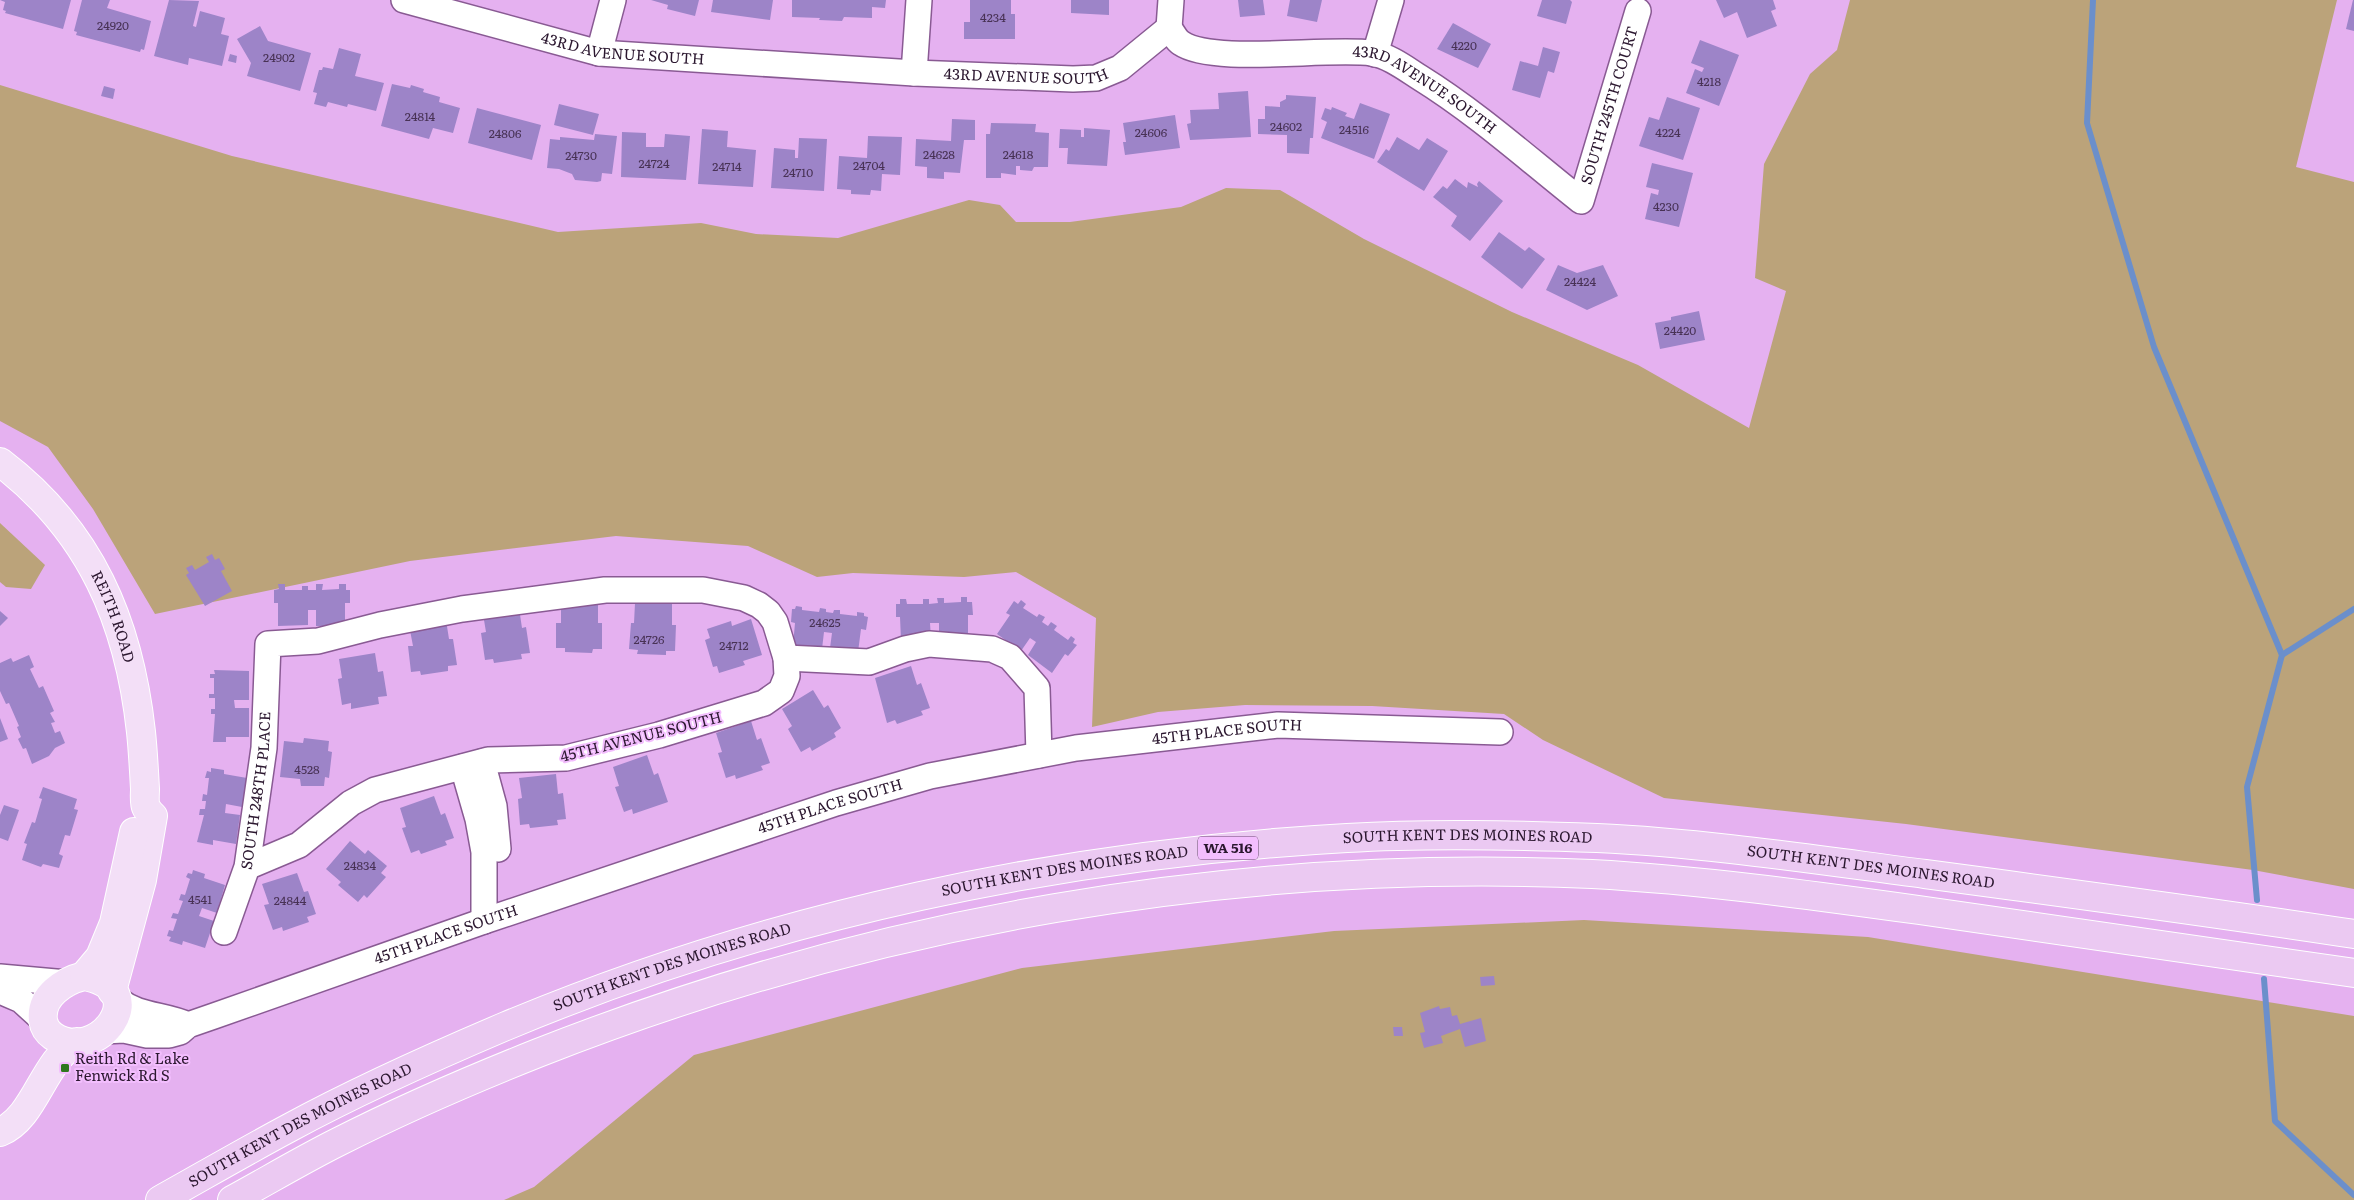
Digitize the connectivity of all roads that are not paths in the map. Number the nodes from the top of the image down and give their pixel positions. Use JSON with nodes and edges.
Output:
{"nodes":[{"id":1,"x":404,"y":0,"type":"edge"},
{"id":2,"x":613,"y":0,"type":"edge"},
{"id":3,"x":920,"y":0,"type":"edge"},
{"id":4,"x":1171,"y":0,"type":"edge"},
{"id":5,"x":1391,"y":0,"type":"edge"},
{"id":6,"x":1638,"y":11,"type":"dead end"},
{"id":7,"x":1170,"y":28,"type":"junction"},
{"id":8,"x":600,"y":53,"type":"junction"},
{"id":9,"x":1374,"y":54,"type":"junction"},
{"id":10,"x":914,"y":73,"type":"junction"},
{"id":11,"x":1581,"y":201,"type":"joint"},
{"id":12,"x":0,"y":462,"type":"edge"},
{"id":13,"x":268,"y":644,"type":"joint"},
{"id":14,"x":786,"y":658,"type":"junction"},
{"id":15,"x":1500,"y":732,"type":"dead end"},
{"id":16,"x":1039,"y":755,"type":"junction"},
{"id":17,"x":472,"y":765,"type":"junction"},
{"id":18,"x":145,"y":807,"type":"junction"},
{"id":19,"x":247,"y":867,"type":"junction"},
{"id":20,"x":492,"y":919,"type":"junction"},
{"id":21,"x":224,"y":932,"type":"dead end"},
{"id":22,"x":2354,"y":934,"type":"edge"},
{"id":23,"x":2354,"y":973,"type":"edge"},
{"id":24,"x":0,"y":978,"type":"edge"},
{"id":25,"x":76,"y":980,"type":"junction"},
{"id":26,"x":0,"y":991,"type":"edge"},
{"id":27,"x":115,"y":995,"type":"junction"},
{"id":28,"x":44,"y":1024,"type":"junction"},
{"id":29,"x":188,"y":1026,"type":"junction"},
{"id":30,"x":104,"y":1031,"type":"junction"},
{"id":31,"x":76,"y":1042,"type":"junction"},
{"id":32,"x":0,"y":1112,"type":"edge"},
{"id":33,"x":0,"y":1132,"type":"edge"},
{"id":34,"x":160,"y":1200,"type":"edge"},
{"id":35,"x":232,"y":1200,"type":"edge"}],
"edges":[{"from":1,"to":8,"type":"street","name":"43RD AVENUE SOUTH"},
{"from":2,"to":8,"type":"street"},
{"from":3,"to":10,"type":"street"},
{"from":4,"to":7,"type":"street"},
{"from":5,"to":9,"type":"street"},
{"from":6,"to":11,"type":"street","name":"SOUTH 245TH COURT"},
{"from":7,"to":9,"type":"street","name":"43RD AVENUE SOUTH"},
{"from":7,"to":10,"type":"street","name":"43RD AVENUE SOUTH"},
{"from":8,"to":10,"type":"street","name":"43RD AVENUE SOUTH"},
{"from":9,"to":11,"type":"street","name":"43RD AVENUE SOUTH"},
{"from":12,"to":18,"type":"main road","name":"REITH ROAD"},
{"from":13,"to":14,"type":"street","name":"45TH AVENUE SOUTH"},
{"from":13,"to":19,"type":"street","name":"SOUTH 248TH PLACE"},
{"from":14,"to":16,"type":"street"},
{"from":14,"to":17,"type":"street","name":"45TH AVENUE SOUTH"},
{"from":15,"to":16,"type":"street","name":"45TH PLACE SOUTH"},
{"from":16,"to":20,"type":"street","name":"45TH PLACE SOUTH"},
{"from":17,"to":19,"type":"street","name":"45TH AVENUE SOUTH"},
{"from":17,"to":20,"type":"street"},
{"from":18,"to":25,"type":"main road","name":"REITH ROAD"},
{"from":18,"to":27,"type":"main road","name":"REITH ROAD"},
{"from":19,"to":21,"type":"street","name":"SOUTH 248TH PLACE"},
{"from":20,"to":29,"type":"street","name":"45TH PLACE SOUTH"},
{"from":22,"to":34,"type":"highway","name":"SOUTH KENT DES MOINES ROAD","number":"WA 516"},
{"from":23,"to":35,"type":"highway","name":"SOUTH KENT DES MOINES ROAD","number":"WA 516"},
{"from":24,"to":25,"type":"street"},
{"from":25,"to":27,"type":"main road"},
{"from":25,"to":28,"type":"main road","name":"REITH ROAD"},
{"from":26,"to":28,"type":"street"},
{"from":27,"to":29,"type":"street"},
{"from":27,"to":30,"type":"main road","name":"REITH ROAD"},
{"from":28,"to":31,"type":"main road"},
{"from":28,"to":32,"type":"main road","name":"REITH ROAD"},
{"from":29,"to":30,"type":"street","name":"45TH PLACE SOUTH"},
{"from":30,"to":31,"type":"main road"},
{"from":31,"to":33,"type":"main road"}]}
